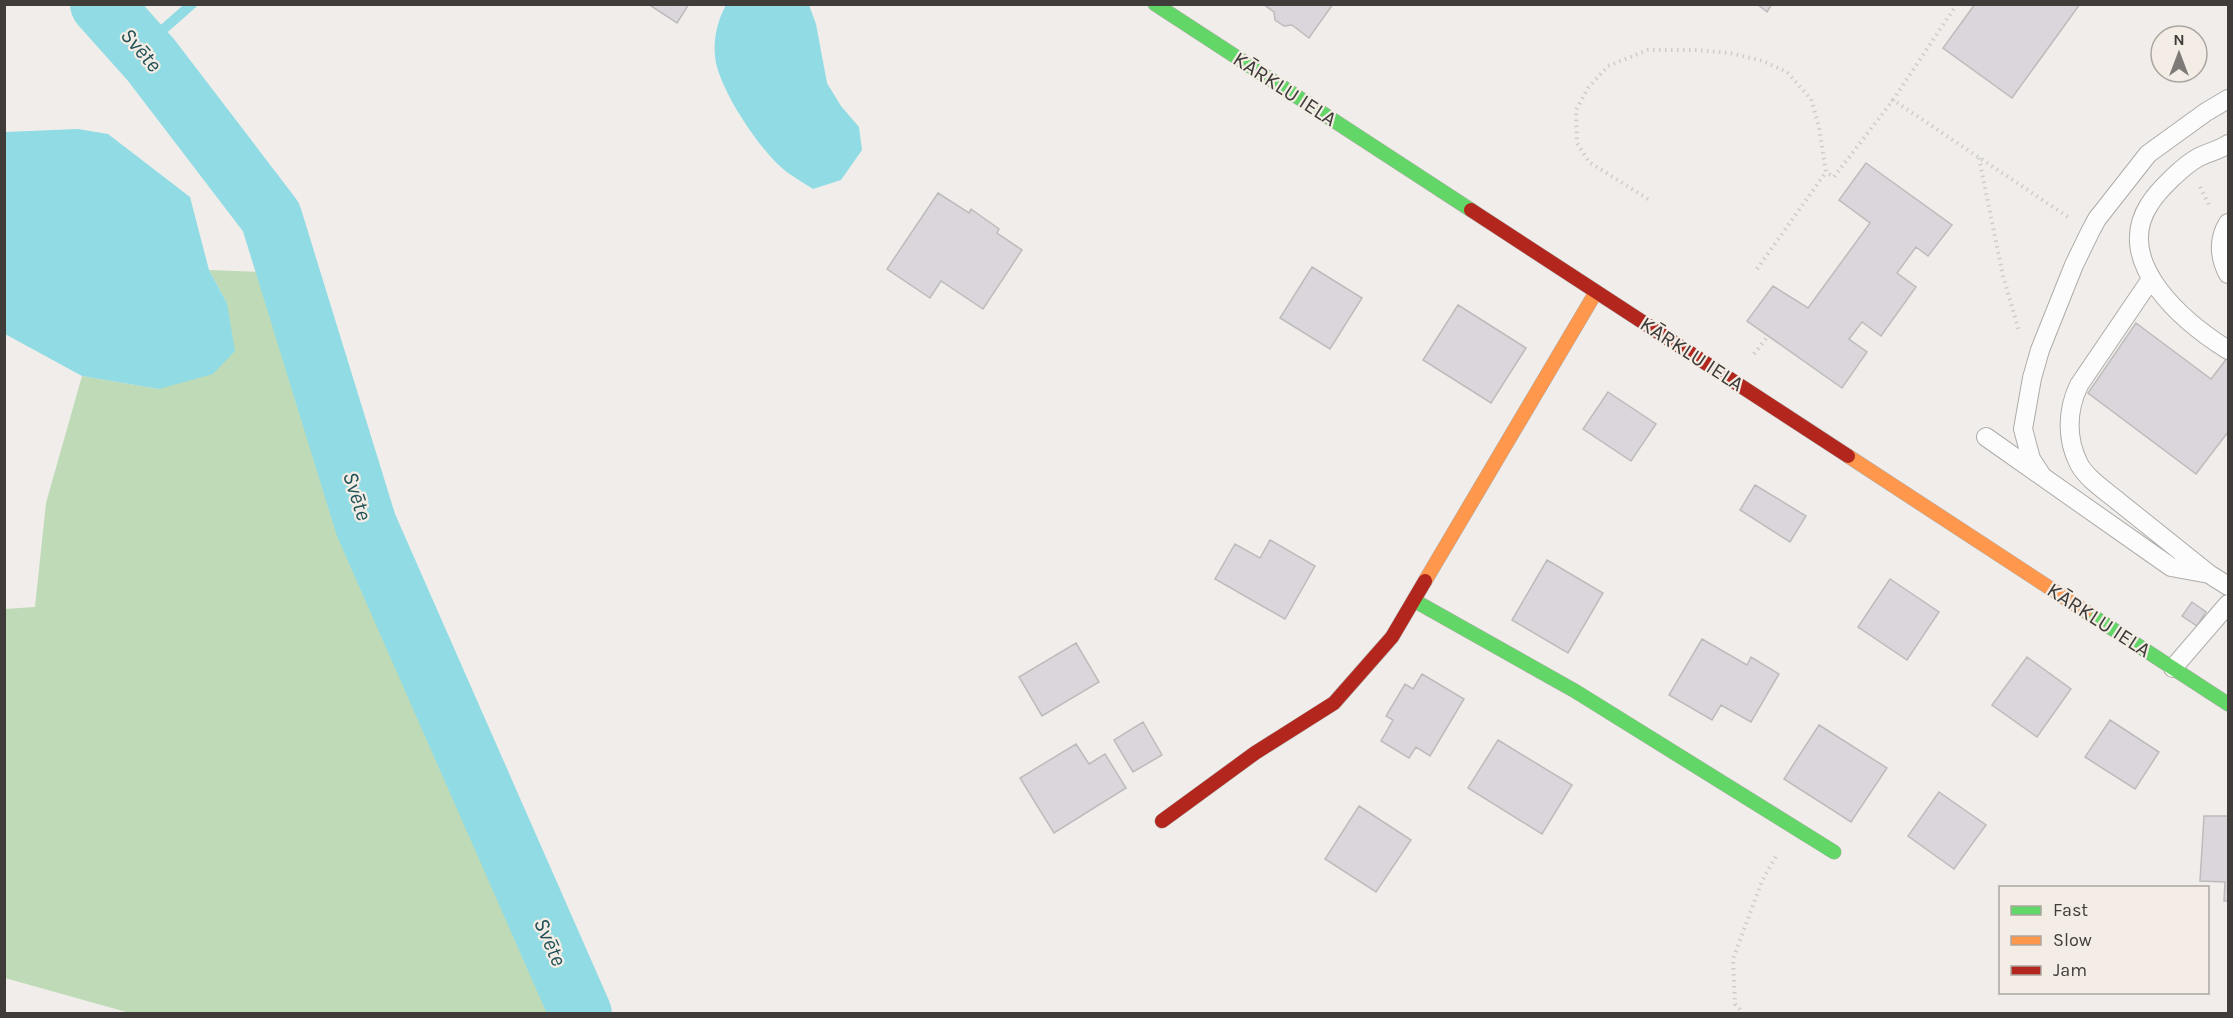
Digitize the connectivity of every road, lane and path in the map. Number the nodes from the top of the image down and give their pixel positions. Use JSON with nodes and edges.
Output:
{"nodes":[{"id":1,"x":1155,"y":4,"type":"edge"},
{"id":2,"x":1957,"y":4,"type":"edge"},
{"id":3,"x":2229,"y":99,"type":"edge"},
{"id":4,"x":1893,"y":100,"type":"junction"},
{"id":5,"x":2229,"y":144,"type":"edge"},
{"id":6,"x":1980,"y":158,"type":"junction"},
{"id":7,"x":1826,"y":171,"type":"junction"},
{"id":8,"x":1648,"y":199,"type":"dead end"},
{"id":9,"x":2229,"y":222,"type":"edge"},
{"id":10,"x":2090,"y":232,"type":"junction"},
{"id":11,"x":1757,"y":269,"type":"dead end"},
{"id":12,"x":2229,"y":274,"type":"edge"},
{"id":13,"x":2151,"y":279,"type":"junction"},
{"id":14,"x":1596,"y":292,"type":"junction"},
{"id":15,"x":2019,"y":333,"type":"dead end"},
{"id":16,"x":1768,"y":336,"type":"dead end"},
{"id":17,"x":2229,"y":350,"type":"edge"},
{"id":18,"x":1753,"y":355,"type":"dead end"},
{"id":19,"x":1986,"y":437,"type":"dead end"},
{"id":20,"x":2042,"y":476,"type":"junction"},
{"id":21,"x":2209,"y":574,"type":"junction"},
{"id":22,"x":2229,"y":586,"type":"edge"},
{"id":23,"x":1415,"y":601,"type":"junction"},
{"id":24,"x":2229,"y":604,"type":"edge"},
{"id":25,"x":2173,"y":668,"type":"junction"},
{"id":26,"x":2229,"y":704,"type":"edge"},
{"id":27,"x":1162,"y":821,"type":"dead end"},
{"id":28,"x":1792,"y":826,"type":"junction"},
{"id":29,"x":1834,"y":852,"type":"dead end"},
{"id":30,"x":1744,"y":1014,"type":"edge"}],
"edges":[{"from":1,"to":14,"type":"street","name":"KĀRKLU IELA"},
{"from":2,"to":4,"type":"path"},
{"from":3,"to":10,"type":"lane"},
{"from":4,"to":6,"type":"path"},
{"from":4,"to":7,"type":"path"},
{"from":5,"to":13,"type":"lane"},
{"from":6,"to":10,"type":"path"},
{"from":6,"to":15,"type":"path"},
{"from":7,"to":8,"type":"path"},
{"from":7,"to":11,"type":"path"},
{"from":9,"to":12,"type":"lane"},
{"from":10,"to":20,"type":"lane"},
{"from":13,"to":17,"type":"lane"},
{"from":13,"to":21,"type":"lane"},
{"from":14,"to":23,"type":"street"},
{"from":14,"to":25,"type":"street","name":"KĀRKLU IELA"},
{"from":16,"to":18,"type":"path"},
{"from":19,"to":20,"type":"lane"},
{"from":20,"to":21,"type":"lane"},
{"from":21,"to":22,"type":"lane"},
{"from":23,"to":27,"type":"street"},
{"from":23,"to":28,"type":"street"},
{"from":24,"to":25,"type":"lane"},
{"from":25,"to":26,"type":"street","name":"KĀRKLU IELA"},
{"from":28,"to":29,"type":"street"},
{"from":28,"to":30,"type":"path"}]}
